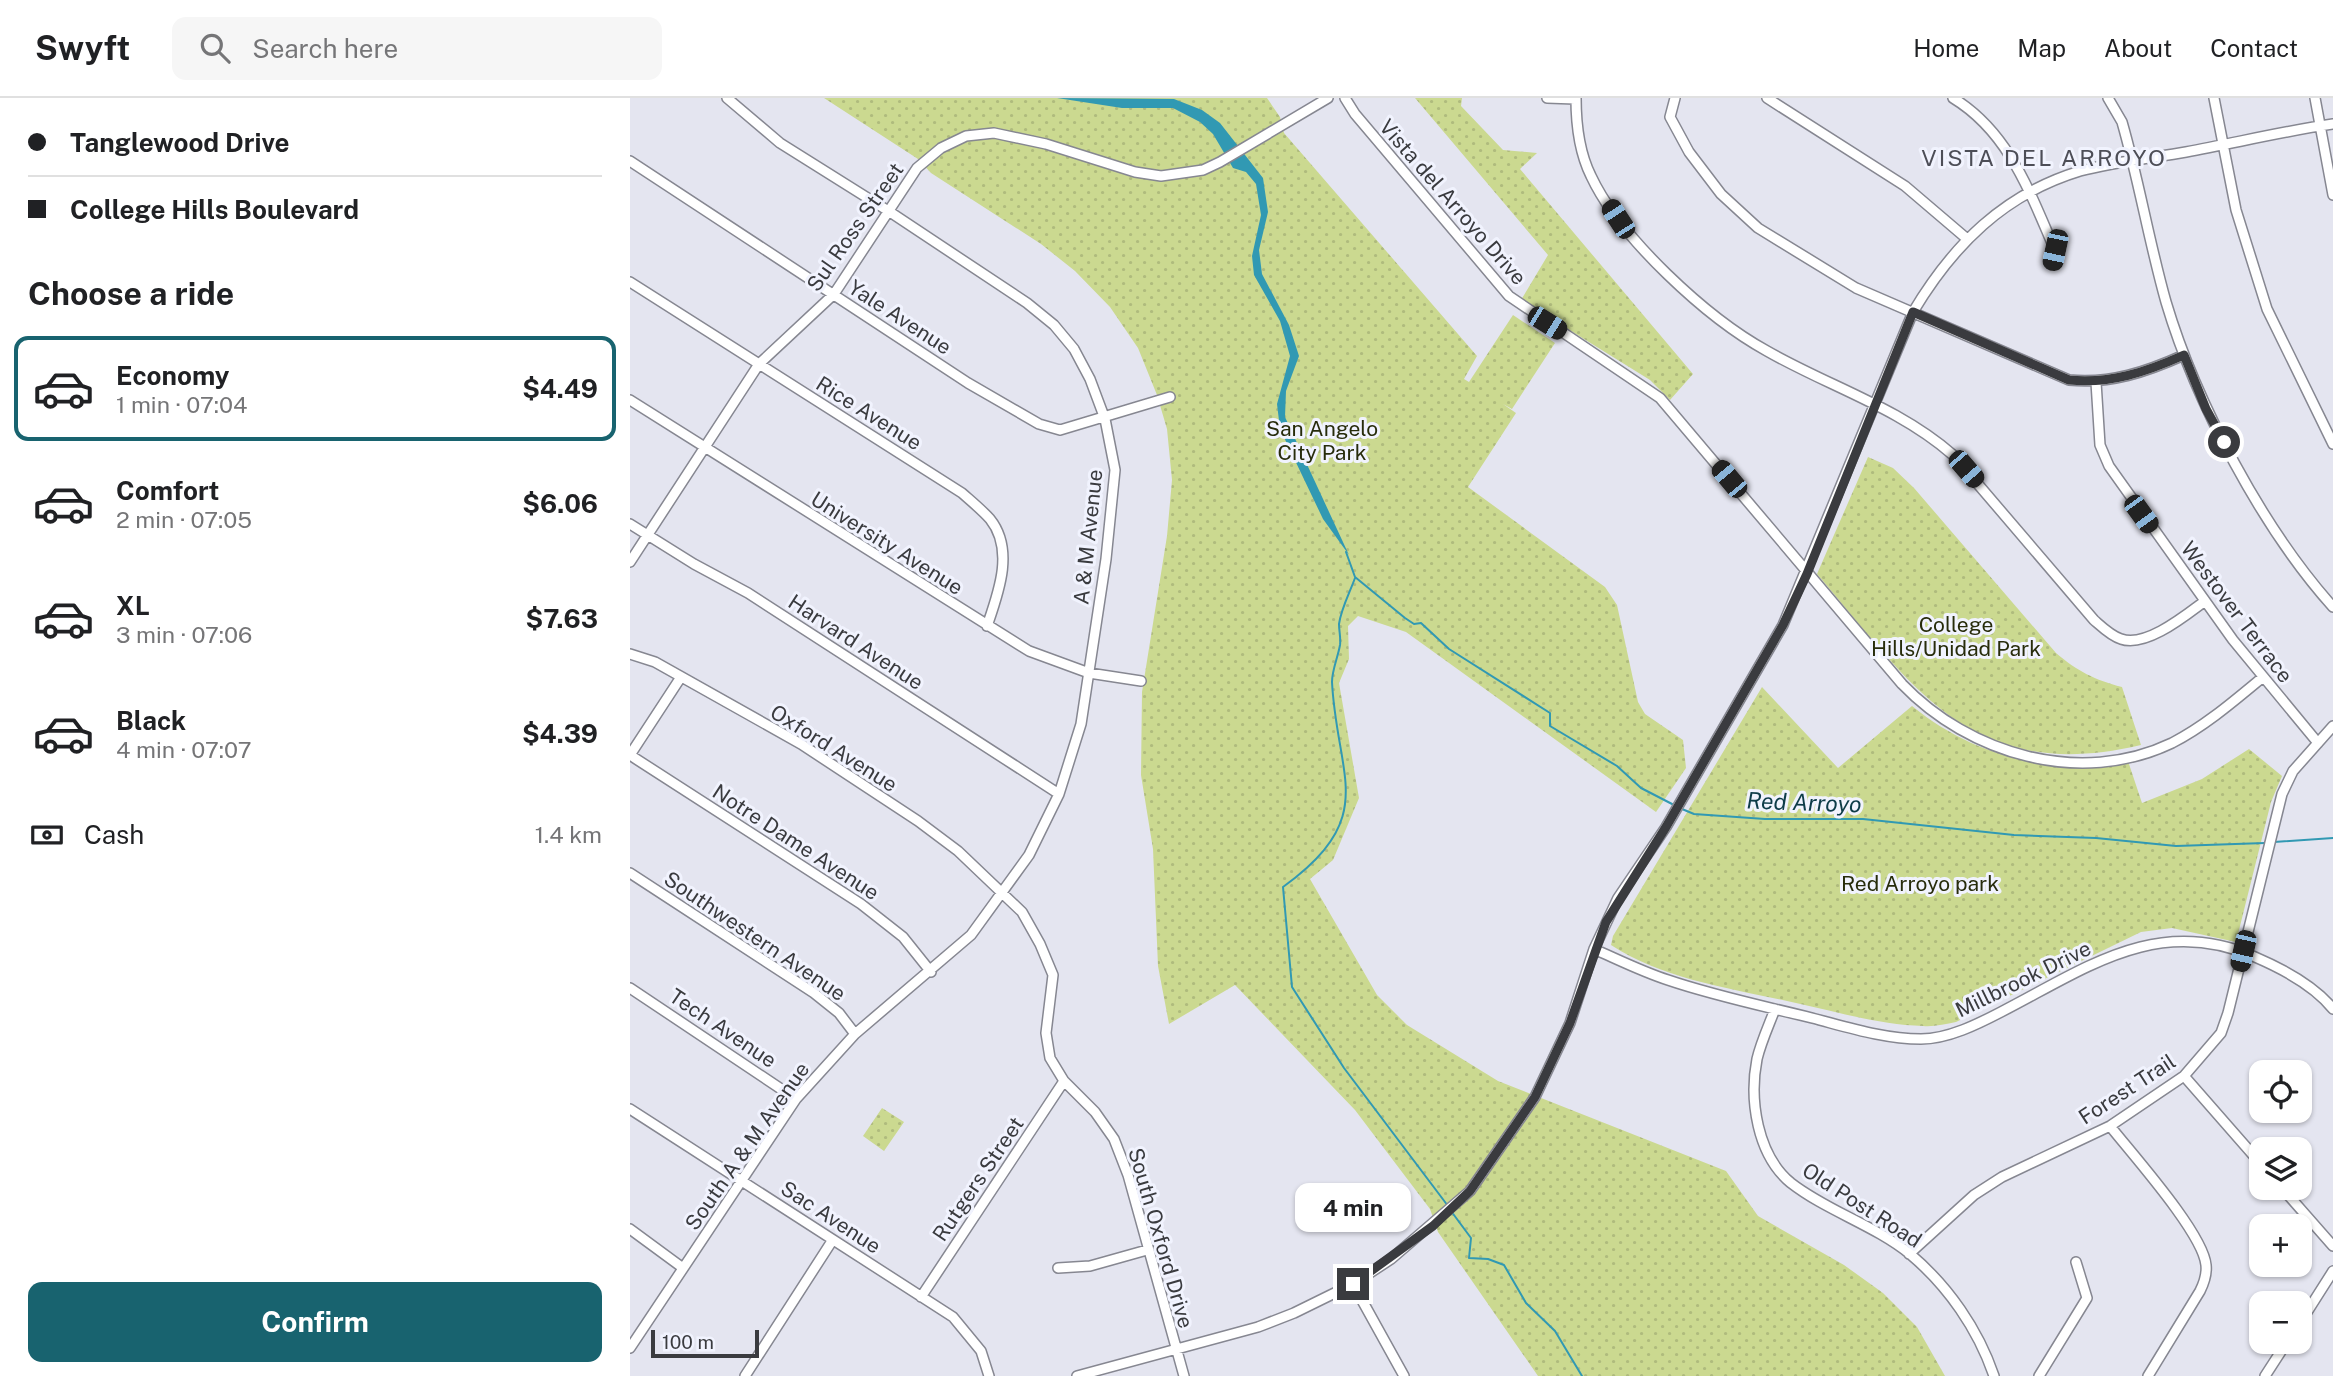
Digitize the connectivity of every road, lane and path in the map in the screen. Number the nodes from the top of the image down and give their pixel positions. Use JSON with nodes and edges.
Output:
{"nodes":[{"id":1,"x":727,"y":98,"type":"edge"},
{"id":2,"x":1328,"y":98,"type":"edge"},
{"id":3,"x":1345,"y":98,"type":"edge"},
{"id":4,"x":1547,"y":98,"type":"edge"},
{"id":5,"x":1675,"y":98,"type":"edge"},
{"id":6,"x":1767,"y":98,"type":"edge"},
{"id":7,"x":1953,"y":98,"type":"edge"},
{"id":8,"x":2108,"y":98,"type":"edge"},
{"id":9,"x":2214,"y":98,"type":"edge"},
{"id":10,"x":2315,"y":98,"type":"edge"},
{"id":11,"x":1576,"y":99,"type":"edge"},
{"id":12,"x":2333,"y":124,"type":"edge"},
{"id":13,"x":2321,"y":126,"type":"junction"},
{"id":14,"x":2226,"y":145,"type":"junction"},
{"id":15,"x":630,"y":161,"type":"edge"},
{"id":16,"x":2134,"y":162,"type":"junction"},
{"id":17,"x":2029,"y":191,"type":"junction"},
{"id":18,"x":2333,"y":195,"type":"edge"},
{"id":19,"x":890,"y":212,"type":"junction"},
{"id":20,"x":1966,"y":238,"type":"junction"},
{"id":21,"x":2052,"y":265,"type":"dead end"},
{"id":22,"x":630,"y":282,"type":"edge"},
{"id":23,"x":834,"y":294,"type":"junction"},
{"id":24,"x":1913,"y":312,"type":"junction"},
{"id":25,"x":2184,"y":355,"type":"junction"},
{"id":26,"x":759,"y":364,"type":"junction"},
{"id":27,"x":2096,"y":382,"type":"junction"},
{"id":28,"x":1170,"y":397,"type":"dead end"},
{"id":29,"x":630,"y":400,"type":"edge"},
{"id":30,"x":1877,"y":403,"type":"junction"},
{"id":31,"x":1105,"y":419,"type":"junction"},
{"id":32,"x":2333,"y":444,"type":"edge"},
{"id":33,"x":702,"y":447,"type":"junction"},
{"id":34,"x":630,"y":524,"type":"edge"},
{"id":35,"x":647,"y":535,"type":"junction"},
{"id":36,"x":630,"y":562,"type":"edge"},
{"id":37,"x":1807,"y":574,"type":"junction"},
{"id":38,"x":2205,"y":601,"type":"junction"},
{"id":39,"x":2333,"y":607,"type":"edge"},
{"id":40,"x":987,"y":626,"type":"junction"},
{"id":41,"x":630,"y":654,"type":"edge"},
{"id":42,"x":1089,"y":673,"type":"junction"},
{"id":43,"x":681,"y":677,"type":"junction"},
{"id":44,"x":2263,"y":677,"type":"junction"},
{"id":45,"x":1141,"y":681,"type":"dead end"},
{"id":46,"x":2333,"y":726,"type":"edge"},
{"id":47,"x":2318,"y":743,"type":"junction"},
{"id":48,"x":630,"y":755,"type":"edge"},
{"id":49,"x":1059,"y":794,"type":"junction"},
{"id":50,"x":630,"y":873,"type":"edge"},
{"id":51,"x":1003,"y":895,"type":"junction"},
{"id":52,"x":1594,"y":949,"type":"junction"},
{"id":53,"x":2243,"y":951,"type":"junction"},
{"id":54,"x":931,"y":972,"type":"junction"},
{"id":55,"x":630,"y":988,"type":"edge"},
{"id":56,"x":1775,"y":1009,"type":"junction"},
{"id":57,"x":2333,"y":1009,"type":"edge"},
{"id":58,"x":855,"y":1034,"type":"junction"},
{"id":59,"x":2183,"y":1076,"type":"junction"},
{"id":60,"x":1064,"y":1081,"type":"junction"},
{"id":61,"x":796,"y":1099,"type":"junction"},
{"id":62,"x":630,"y":1109,"type":"edge"},
{"id":63,"x":2110,"y":1126,"type":"junction"},
{"id":64,"x":2249,"y":1150,"type":"edge"},
{"id":65,"x":742,"y":1180,"type":"junction"},
{"id":66,"x":2293,"y":1200,"type":"edge"},
{"id":67,"x":630,"y":1229,"type":"edge"},
{"id":68,"x":832,"y":1241,"type":"junction"},
{"id":69,"x":2333,"y":1246,"type":"edge"},
{"id":70,"x":1147,"y":1250,"type":"junction"},
{"id":71,"x":1909,"y":1254,"type":"junction"},
{"id":72,"x":2076,"y":1262,"type":"dead end"},
{"id":73,"x":684,"y":1268,"type":"junction"},
{"id":74,"x":1058,"y":1268,"type":"dead end"},
{"id":75,"x":2333,"y":1271,"type":"edge"},
{"id":76,"x":1353,"y":1284,"type":"junction"},
{"id":77,"x":921,"y":1297,"type":"junction"},
{"id":78,"x":2312,"y":1304,"type":"edge"},
{"id":79,"x":630,"y":1348,"type":"edge"},
{"id":80,"x":1175,"y":1351,"type":"junction"},
{"id":81,"x":2279,"y":1354,"type":"edge"},
{"id":82,"x":1082,"y":1375,"type":"edge"},
{"id":83,"x":746,"y":1376,"type":"edge"},
{"id":84,"x":989,"y":1376,"type":"edge"},
{"id":85,"x":1184,"y":1376,"type":"edge"},
{"id":86,"x":1404,"y":1376,"type":"edge"},
{"id":87,"x":1994,"y":1376,"type":"edge"},
{"id":88,"x":2039,"y":1376,"type":"edge"},
{"id":89,"x":2148,"y":1376,"type":"edge"},
{"id":90,"x":2265,"y":1376,"type":"edge"}],
"edges":[{"from":1,"to":19,"type":"street","name":"A & M Avenue"},
{"from":2,"to":19,"type":"street","name":"Sul Ross Street"},
{"from":3,"to":37,"type":"street","name":"Vista del Arroyo Drive"},
{"from":4,"to":11,"type":"street"},
{"from":5,"to":24,"type":"street"},
{"from":6,"to":20,"type":"street"},
{"from":7,"to":17,"type":"street"},
{"from":8,"to":16,"type":"street"},
{"from":9,"to":14,"type":"street"},
{"from":10,"to":13,"type":"street"},
{"from":11,"to":30,"type":"street"},
{"from":12,"to":13,"type":"street"},
{"from":13,"to":14,"type":"street"},
{"from":13,"to":18,"type":"street"},
{"from":14,"to":16,"type":"street"},
{"from":14,"to":32,"type":"street"},
{"from":15,"to":23,"type":"street","name":"Yale Avenue"},
{"from":16,"to":17,"type":"street"},
{"from":16,"to":25,"type":"street"},
{"from":17,"to":20,"type":"street"},
{"from":17,"to":21,"type":"street"},
{"from":19,"to":23,"type":"street","name":"Sul Ross Street"},
{"from":19,"to":31,"type":"street","name":"A & M Avenue"},
{"from":20,"to":24,"type":"street"},
{"from":22,"to":26,"type":"street","name":"Rice Avenue"},
{"from":23,"to":26,"type":"street","name":"Sul Ross Street"},
{"from":23,"to":31,"type":"street","name":"Yale Avenue"},
{"from":24,"to":27,"type":"street"},
{"from":24,"to":30,"type":"street"},
{"from":25,"to":27,"type":"street"},
{"from":25,"to":39,"type":"street"},
{"from":26,"to":33,"type":"street","name":"Sul Ross Street"},
{"from":26,"to":40,"type":"street","name":"Rice Avenue"},
{"from":27,"to":38,"type":"street","name":"Westover Terrace"},
{"from":28,"to":31,"type":"street","name":"Yale Avenue"},
{"from":29,"to":33,"type":"street","name":"University Avenue"},
{"from":30,"to":37,"type":"street"},
{"from":30,"to":38,"type":"street"},
{"from":31,"to":42,"type":"street","name":"A & M Avenue"},
{"from":33,"to":35,"type":"street","name":"Sul Ross Street"},
{"from":33,"to":40,"type":"street","name":"University Avenue"},
{"from":34,"to":35,"type":"street","name":"Harvard Avenue"},
{"from":35,"to":36,"type":"street","name":"Sul Ross Street"},
{"from":35,"to":49,"type":"street","name":"Harvard Avenue"},
{"from":37,"to":44,"type":"street","name":"Vista del Arroyo Drive"},
{"from":37,"to":52,"type":"street"},
{"from":38,"to":44,"type":"street","name":"Westover Terrace"},
{"from":40,"to":42,"type":"street","name":"University Avenue"},
{"from":41,"to":43,"type":"street","name":"Oxford Avenue"},
{"from":42,"to":45,"type":"street","name":"University Avenue"},
{"from":42,"to":49,"type":"street","name":"A & M Avenue"},
{"from":43,"to":48,"type":"street"},
{"from":43,"to":51,"type":"street","name":"Oxford Avenue"},
{"from":44,"to":47,"type":"street","name":"Westover Terrace"},
{"from":46,"to":47,"type":"street","name":"Forest Trail"},
{"from":47,"to":53,"type":"street","name":"Forest Trail"},
{"from":48,"to":54,"type":"street","name":"Notre Dame Avenue"},
{"from":49,"to":51,"type":"street","name":"A & M Avenue"},
{"from":50,"to":58,"type":"street","name":"Southwestern Avenue"},
{"from":51,"to":54,"type":"street","name":"South A & M Avenue"},
{"from":51,"to":60,"type":"street","name":"South Oxford Drive"},
{"from":52,"to":56,"type":"street","name":"Millbrook Drive"},
{"from":52,"to":76,"type":"street"},
{"from":53,"to":56,"type":"street","name":"Millbrook Drive"},
{"from":53,"to":57,"type":"street","name":"Millbrook Drive"},
{"from":53,"to":59,"type":"street","name":"Forest Trail"},
{"from":54,"to":58,"type":"street","name":"South A & M Avenue"},
{"from":55,"to":61,"type":"street","name":"Tech Avenue"},
{"from":56,"to":71,"type":"street","name":"Old Post Road"},
{"from":58,"to":61,"type":"street","name":"South A & M Avenue"},
{"from":59,"to":63,"type":"street","name":"Forest Trail"},
{"from":59,"to":64,"type":"street"},
{"from":60,"to":70,"type":"street","name":"South Oxford Drive"},
{"from":60,"to":77,"type":"street","name":"Rutgers Street"},
{"from":61,"to":65,"type":"street","name":"South A & M Avenue"},
{"from":62,"to":65,"type":"street","name":"Sac Avenue"},
{"from":63,"to":71,"type":"street","name":"Forest Trail"},
{"from":63,"to":89,"type":"street"},
{"from":65,"to":68,"type":"street","name":"Sac Avenue"},
{"from":65,"to":73,"type":"street","name":"South A & M Avenue"},
{"from":66,"to":69,"type":"street"},
{"from":67,"to":73,"type":"street"},
{"from":68,"to":77,"type":"street","name":"Sac Avenue"},
{"from":68,"to":83,"type":"street"},
{"from":70,"to":74,"type":"street"},
{"from":70,"to":80,"type":"street","name":"South Oxford Drive"},
{"from":71,"to":87,"type":"street","name":"Old Post Road"},
{"from":72,"to":88,"type":"street"},
{"from":73,"to":79,"type":"street","name":"South A & M Avenue"},
{"from":75,"to":78,"type":"street"},
{"from":76,"to":80,"type":"street"},
{"from":76,"to":86,"type":"street"},
{"from":77,"to":84,"type":"street","name":"Sac Avenue"},
{"from":80,"to":82,"type":"street"},
{"from":80,"to":85,"type":"street","name":"South Oxford Drive"},
{"from":81,"to":90,"type":"street"}]}
